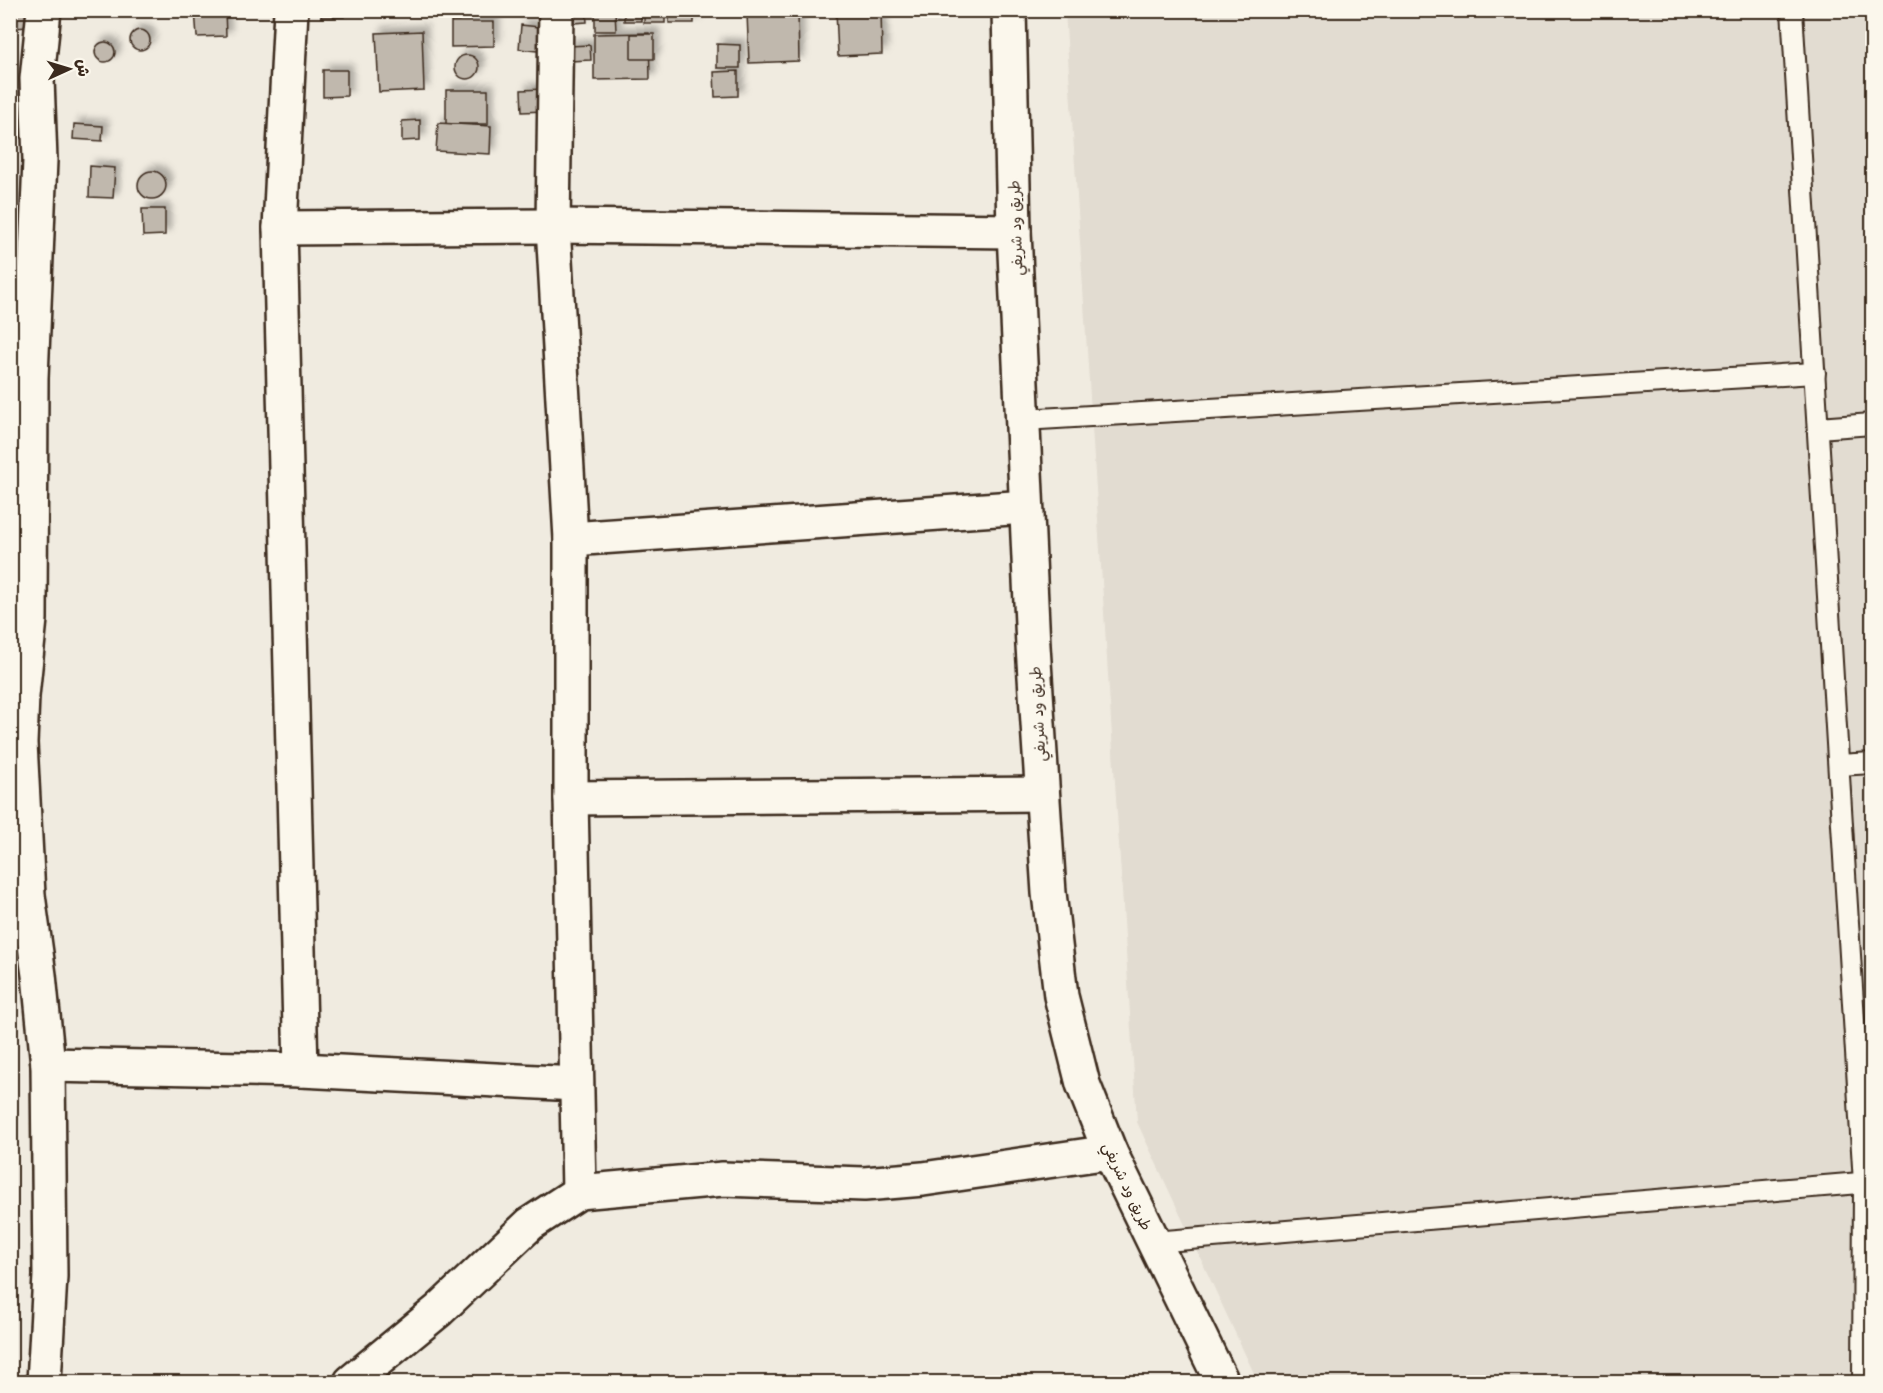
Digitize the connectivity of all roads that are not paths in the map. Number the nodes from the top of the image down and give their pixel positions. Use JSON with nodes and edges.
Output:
{"nodes":[{"id":1,"x":44,"y":10,"type":"edge"},
{"id":2,"x":291,"y":10,"type":"edge"},
{"id":3,"x":556,"y":10,"type":"edge"},
{"id":4,"x":1009,"y":10,"type":"edge"},
{"id":5,"x":1792,"y":10,"type":"edge"},
{"id":6,"x":24,"y":79,"type":"edge"},
{"id":7,"x":553,"y":226,"type":"junction"},
{"id":8,"x":280,"y":228,"type":"junction"},
{"id":9,"x":1014,"y":231,"type":"junction"},
{"id":10,"x":1815,"y":373,"type":"junction"},
{"id":11,"x":1023,"y":420,"type":"junction"},
{"id":12,"x":1872,"y":424,"type":"edge"},
{"id":13,"x":1818,"y":428,"type":"junction"},
{"id":14,"x":1026,"y":507,"type":"junction"},
{"id":15,"x":571,"y":539,"type":"junction"},
{"id":16,"x":1872,"y":763,"type":"edge"},
{"id":17,"x":1839,"y":765,"type":"junction"},
{"id":18,"x":1042,"y":794,"type":"junction"},
{"id":19,"x":572,"y":798,"type":"junction"},
{"id":20,"x":48,"y":1065,"type":"junction"},
{"id":21,"x":301,"y":1070,"type":"junction"},
{"id":22,"x":576,"y":1084,"type":"junction"},
{"id":23,"x":1110,"y":1152,"type":"junction"},
{"id":24,"x":1868,"y":1182,"type":"edge"},
{"id":25,"x":579,"y":1192,"type":"junction"},
{"id":26,"x":1154,"y":1242,"type":"junction"},
{"id":27,"x":44,"y":1383,"type":"edge"},
{"id":28,"x":351,"y":1383,"type":"edge"},
{"id":29,"x":1222,"y":1383,"type":"edge"},
{"id":30,"x":1863,"y":1383,"type":"edge"}],
"edges":[{"from":1,"to":6,"type":"street"},
{"from":2,"to":8,"type":"street"},
{"from":3,"to":7,"type":"street"},
{"from":4,"to":9,"type":"street","name":"طريق ود شريفي"},
{"from":5,"to":10,"type":"lane"},
{"from":6,"to":20,"type":"street"},
{"from":7,"to":8,"type":"street"},
{"from":7,"to":9,"type":"street"},
{"from":7,"to":15,"type":"street"},
{"from":8,"to":21,"type":"street"},
{"from":9,"to":11,"type":"street","name":"طريق ود شريفي"},
{"from":10,"to":11,"type":"lane"},
{"from":10,"to":13,"type":"lane"},
{"from":11,"to":14,"type":"street","name":"طريق ود شريفي"},
{"from":12,"to":13,"type":"lane"},
{"from":13,"to":17,"type":"lane"},
{"from":14,"to":15,"type":"street"},
{"from":14,"to":18,"type":"street","name":"طريق ود شريفي"},
{"from":15,"to":19,"type":"street"},
{"from":16,"to":17,"type":"lane"},
{"from":17,"to":24,"type":"lane"},
{"from":18,"to":19,"type":"street"},
{"from":18,"to":23,"type":"street","name":"طريق ود شريفي"},
{"from":19,"to":22,"type":"street"},
{"from":20,"to":21,"type":"street"},
{"from":20,"to":27,"type":"street"},
{"from":21,"to":22,"type":"street"},
{"from":22,"to":25,"type":"street"},
{"from":23,"to":25,"type":"street"},
{"from":23,"to":26,"type":"street","name":"طريق ود شريفي"},
{"from":24,"to":26,"type":"lane"},
{"from":24,"to":30,"type":"lane"},
{"from":25,"to":28,"type":"street"},
{"from":26,"to":29,"type":"street","name":"طريق ود شريفي"}]}
